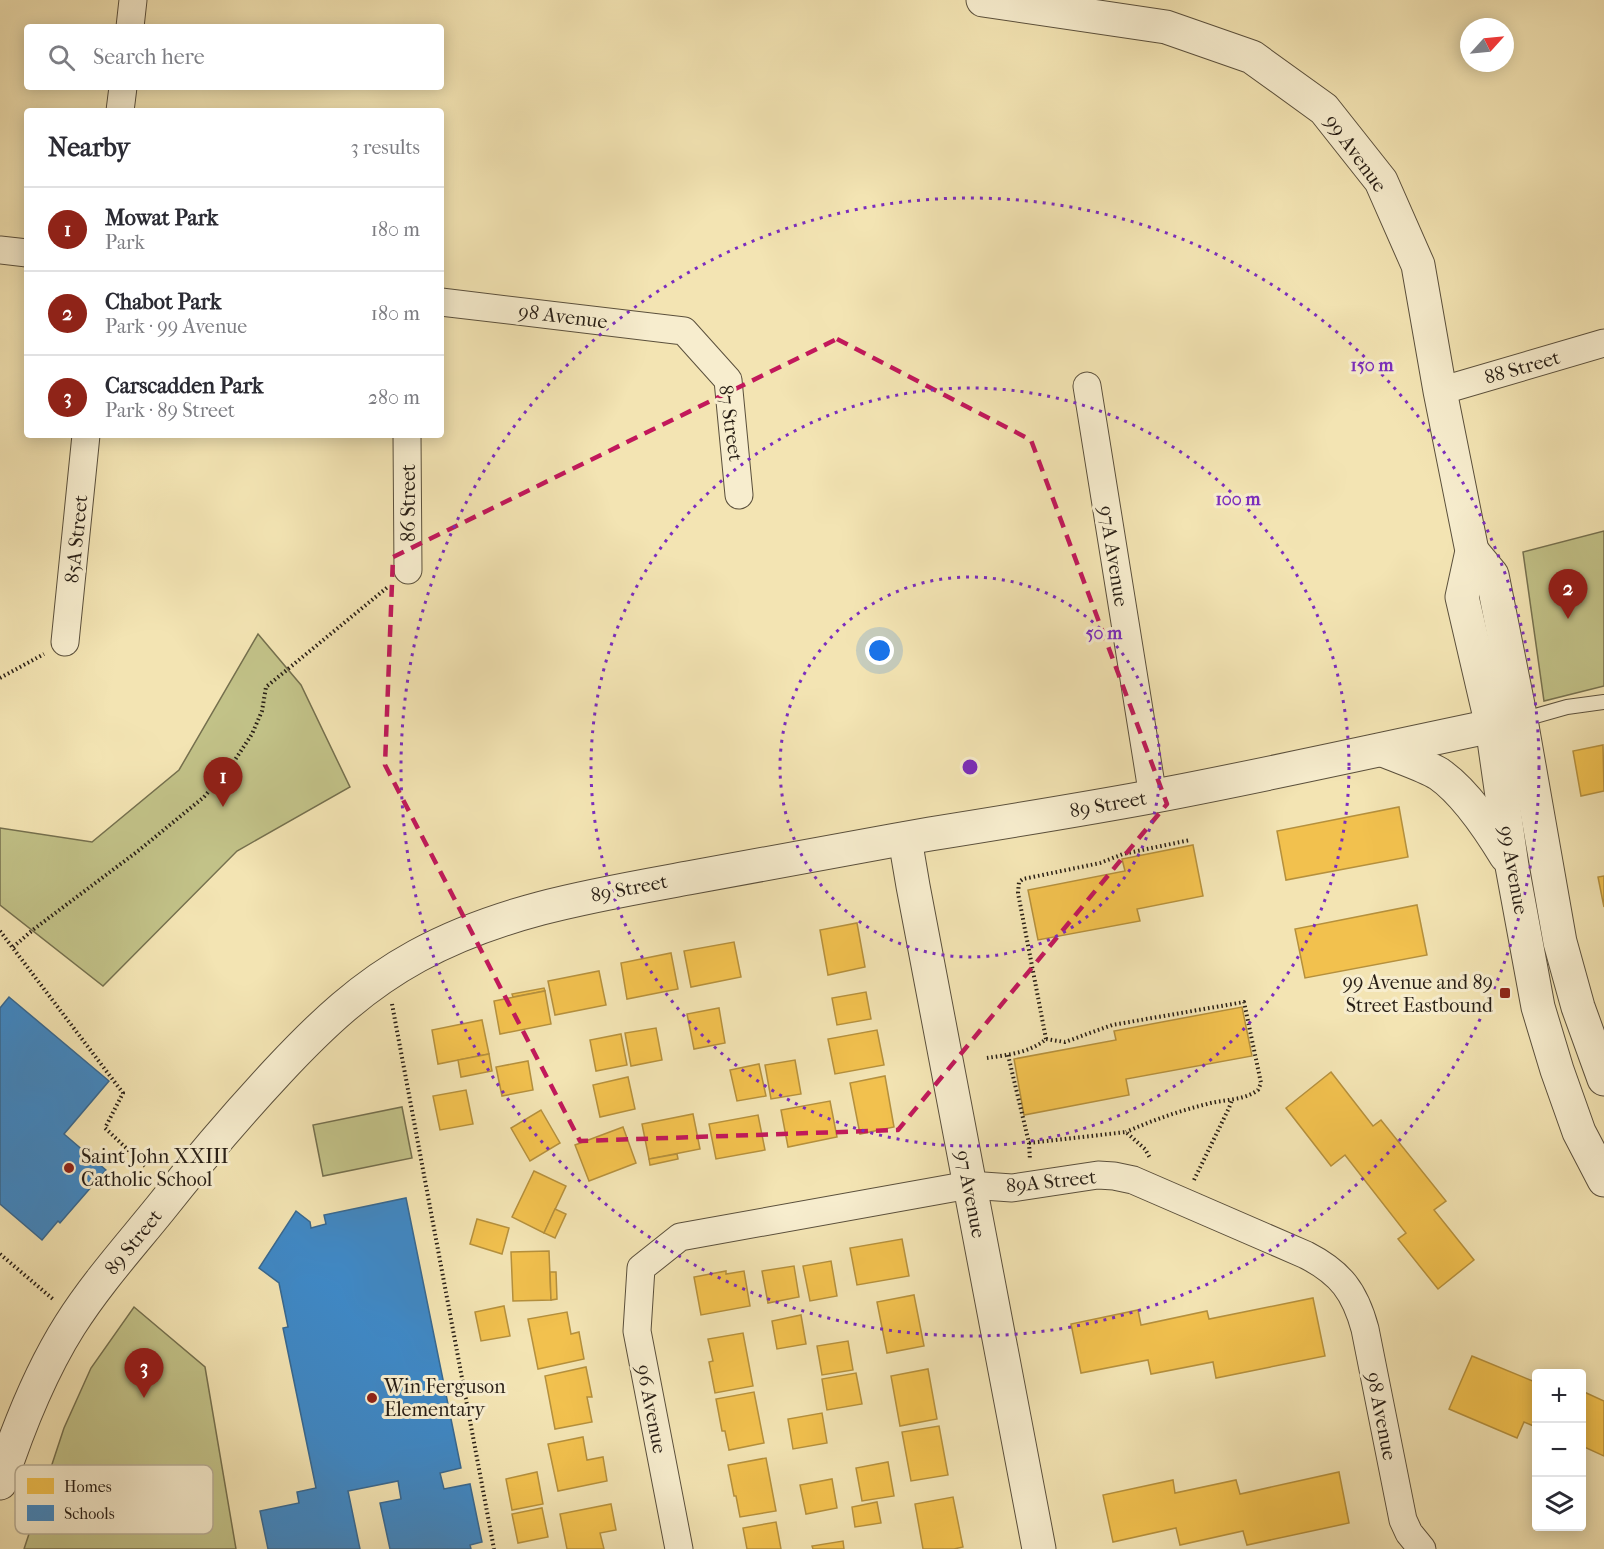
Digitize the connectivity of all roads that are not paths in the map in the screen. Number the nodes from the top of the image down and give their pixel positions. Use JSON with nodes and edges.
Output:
{"nodes":[{"id":1,"x":133,"y":0,"type":"edge"},
{"id":2,"x":983,"y":0,"type":"edge"},
{"id":3,"x":130,"y":24,"type":"edge"},
{"id":4,"x":123,"y":90,"type":"edge"},
{"id":5,"x":120,"y":108,"type":"edge"},
{"id":6,"x":0,"y":250,"type":"edge"},
{"id":7,"x":24,"y":253,"type":"edge"},
{"id":8,"x":444,"y":302,"type":"edge"},
{"id":9,"x":684,"y":331,"type":"joint"},
{"id":10,"x":1604,"y":343,"type":"edge"},
{"id":11,"x":1087,"y":386,"type":"dead end"},
{"id":12,"x":1440,"y":391,"type":"junction"},
{"id":13,"x":86,"y":438,"type":"edge"},
{"id":14,"x":407,"y":438,"type":"edge"},
{"id":15,"x":739,"y":495,"type":"dead end"},
{"id":16,"x":408,"y":570,"type":"road end"},
{"id":17,"x":65,"y":642,"type":"road end"},
{"id":18,"x":1604,"y":702,"type":"edge"},
{"id":19,"x":1506,"y":723,"type":"junction"},
{"id":20,"x":1383,"y":750,"type":"junction"},
{"id":21,"x":1153,"y":796,"type":"junction"},
{"id":22,"x":905,"y":839,"type":"junction"},
{"id":23,"x":1512,"y":866,"type":"junction"},
{"id":24,"x":1604,"y":1079,"type":"edge"},
{"id":25,"x":1604,"y":1180,"type":"edge"},
{"id":26,"x":969,"y":1185,"type":"junction"},
{"id":27,"x":641,"y":1268,"type":"joint"},
{"id":28,"x":1344,"y":1282,"type":"joint"},
{"id":29,"x":0,"y":1483,"type":"edge"},
{"id":30,"x":679,"y":1549,"type":"edge"},
{"id":31,"x":1039,"y":1549,"type":"edge"},
{"id":32,"x":1422,"y":1549,"type":"edge"}],
"edges":[{"from":1,"to":3,"type":"street"},
{"from":2,"to":12,"type":"street","name":"99 Avenue"},
{"from":4,"to":5,"type":"street"},
{"from":6,"to":7,"type":"street"},
{"from":8,"to":9,"type":"street","name":"98 Avenue"},
{"from":9,"to":15,"type":"street","name":"87 Street"},
{"from":10,"to":12,"type":"street","name":"88 Street"},
{"from":11,"to":21,"type":"street","name":"97A Avenue"},
{"from":12,"to":19,"type":"street","name":"99 Avenue"},
{"from":13,"to":17,"type":"street","name":"85A Street"},
{"from":14,"to":16,"type":"street","name":"86 Street"},
{"from":18,"to":19,"type":"lane"},
{"from":19,"to":20,"type":"street","name":"89 Street"},
{"from":19,"to":23,"type":"street","name":"99 Avenue"},
{"from":19,"to":24,"type":"street","name":"99 Avenue"},
{"from":20,"to":21,"type":"street","name":"89 Street"},
{"from":20,"to":23,"type":"street"},
{"from":21,"to":22,"type":"street","name":"89 Street"},
{"from":22,"to":26,"type":"street","name":"97 Avenue"},
{"from":22,"to":29,"type":"street","name":"89 Street"},
{"from":23,"to":25,"type":"street","name":"99 Avenue"},
{"from":26,"to":27,"type":"street","name":"89A Street"},
{"from":26,"to":28,"type":"street","name":"89A Street"},
{"from":26,"to":31,"type":"street","name":"97 Avenue"},
{"from":27,"to":30,"type":"street","name":"96 Avenue"},
{"from":28,"to":32,"type":"street","name":"98 Avenue"}]}
